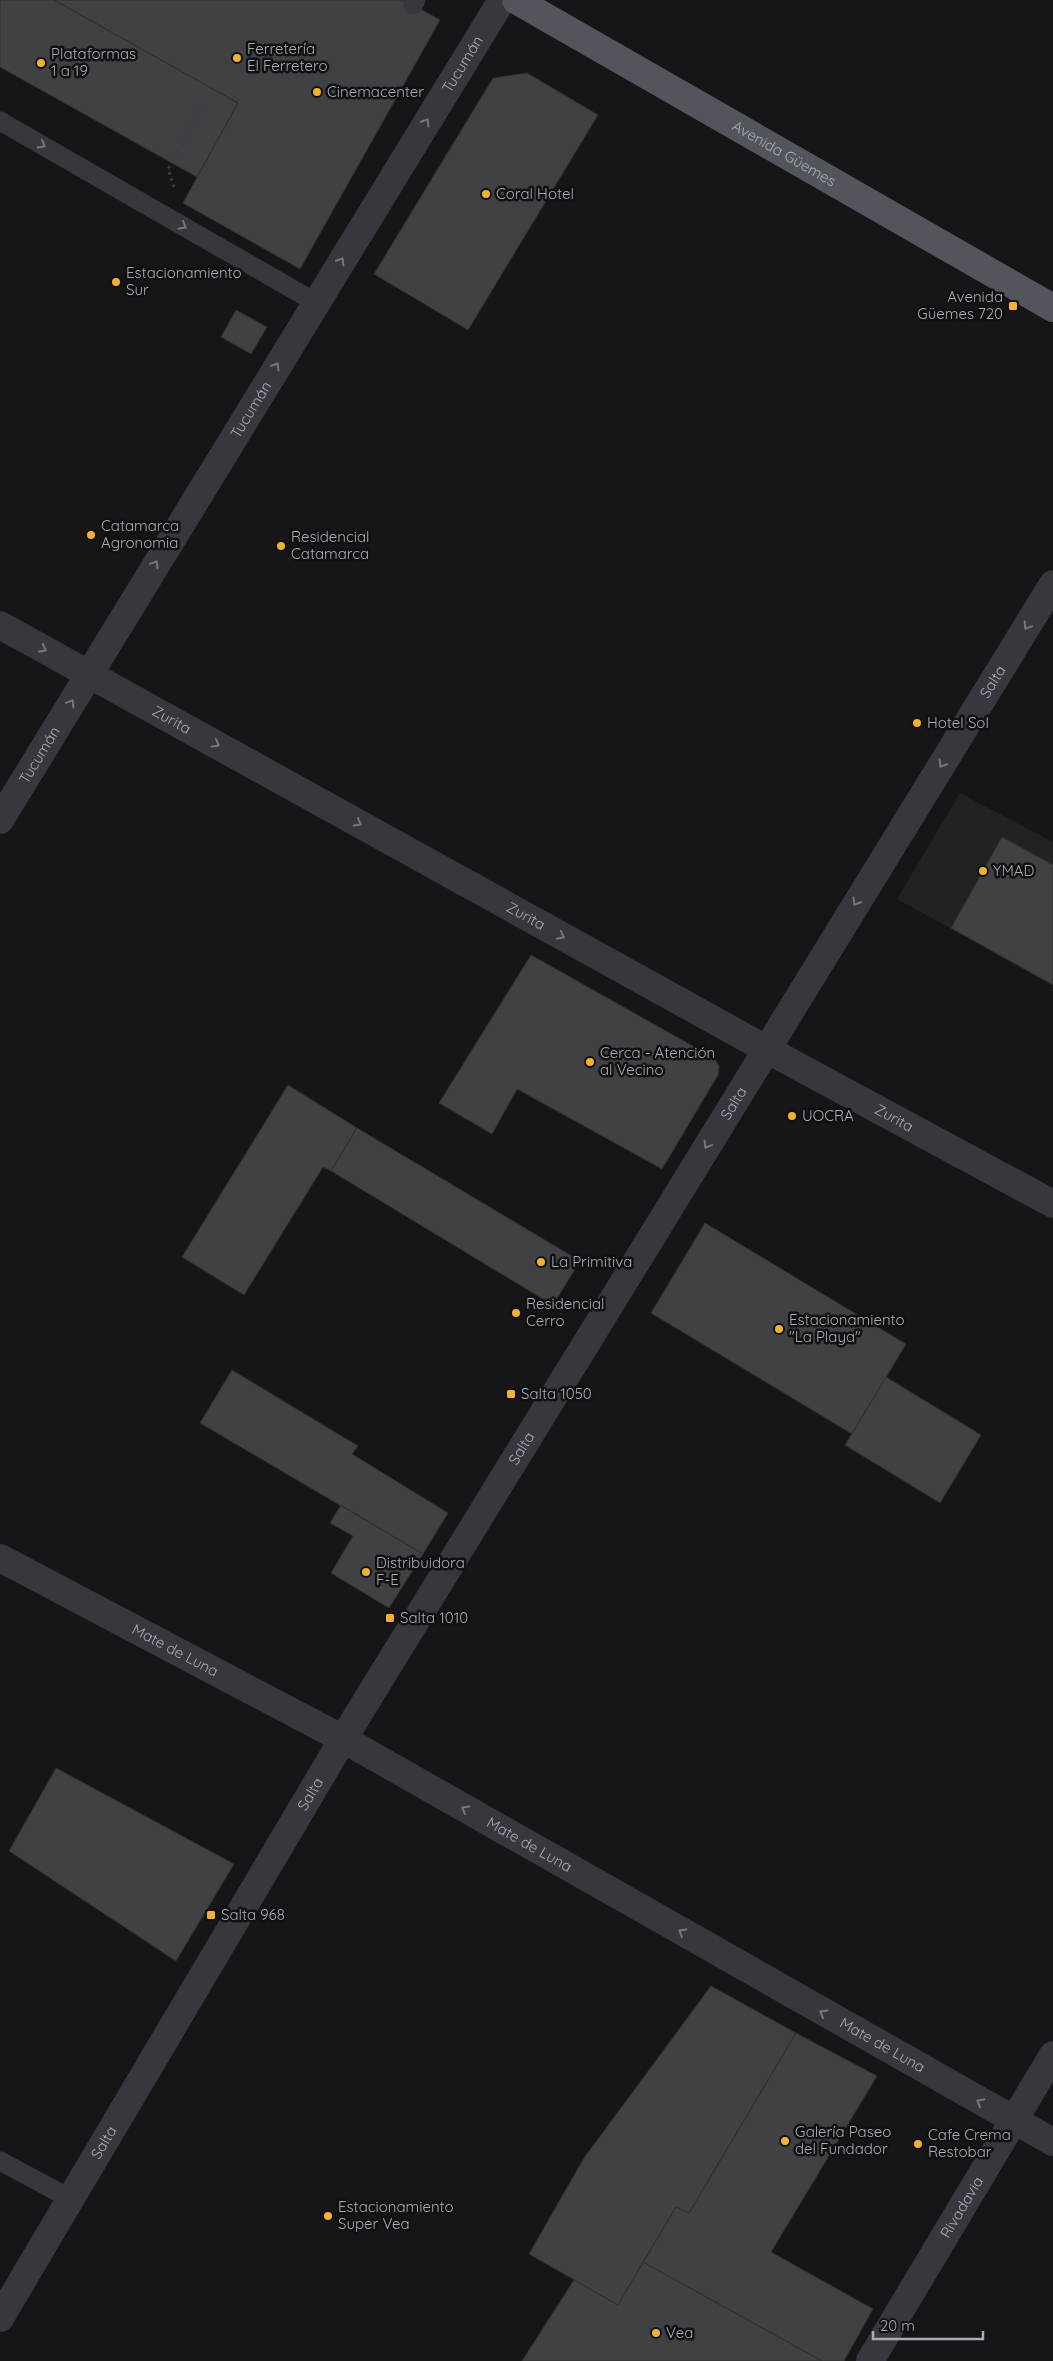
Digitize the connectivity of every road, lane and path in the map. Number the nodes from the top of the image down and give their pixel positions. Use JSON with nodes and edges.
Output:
{"nodes":[{"id":1,"x":502,"y":0,"type":"edge"},
{"id":2,"x":516,"y":0,"type":"edge"},
{"id":3,"x":206,"y":101,"type":"dead end"},
{"id":4,"x":0,"y":121,"type":"edge"},
{"id":5,"x":174,"y":188,"type":"dead end"},
{"id":6,"x":315,"y":302,"type":"junction"},
{"id":7,"x":1053,"y":308,"type":"edge"},
{"id":8,"x":1053,"y":584,"type":"edge"},
{"id":9,"x":0,"y":625,"type":"edge"},
{"id":10,"x":89,"y":674,"type":"junction"},
{"id":11,"x":0,"y":820,"type":"edge"},
{"id":12,"x":766,"y":1049,"type":"junction"},
{"id":13,"x":1053,"y":1204,"type":"edge"},
{"id":14,"x":0,"y":1558,"type":"edge"},
{"id":15,"x":343,"y":1739,"type":"junction"},
{"id":16,"x":1053,"y":2055,"type":"edge"},
{"id":17,"x":1013,"y":2121,"type":"junction"},
{"id":18,"x":1053,"y":2142,"type":"edge"},
{"id":19,"x":0,"y":2161,"type":"edge"},
{"id":20,"x":71,"y":2199,"type":"junction"},
{"id":21,"x":0,"y":2318,"type":"edge"},
{"id":22,"x":870,"y":2361,"type":"edge"}],
"edges":[{"from":6,"to":1,"type":"street","name":"Tucumán","one_way":true},
{"from":2,"to":7,"type":"main road","name":"Avenida Güemes"},
{"from":3,"to":5,"type":"path"},
{"from":4,"to":6,"type":"lane","one_way":true},
{"from":10,"to":6,"type":"street","name":"Tucumán","one_way":true},
{"from":8,"to":12,"type":"street","name":"Salta","one_way":true},
{"from":9,"to":10,"type":"street","name":"Zurita","one_way":true},
{"from":11,"to":10,"type":"street","name":"Tucumán","one_way":true},
{"from":10,"to":12,"type":"street","name":"Zurita","one_way":true},
{"from":12,"to":13,"type":"street","name":"Zurita"},
{"from":12,"to":15,"type":"street","name":"Salta","one_way":true},
{"from":14,"to":15,"type":"street","name":"Mate de Luna"},
{"from":17,"to":15,"type":"street","name":"Mate de Luna","one_way":true},
{"from":15,"to":20,"type":"street","name":"Salta"},
{"from":16,"to":17,"type":"street","name":"Rivadavia"},
{"from":17,"to":18,"type":"street","name":"Mate de Luna"},
{"from":17,"to":22,"type":"street","name":"Rivadavia"},
{"from":19,"to":20,"type":"lane"},
{"from":20,"to":21,"type":"street","name":"Salta"}]}
